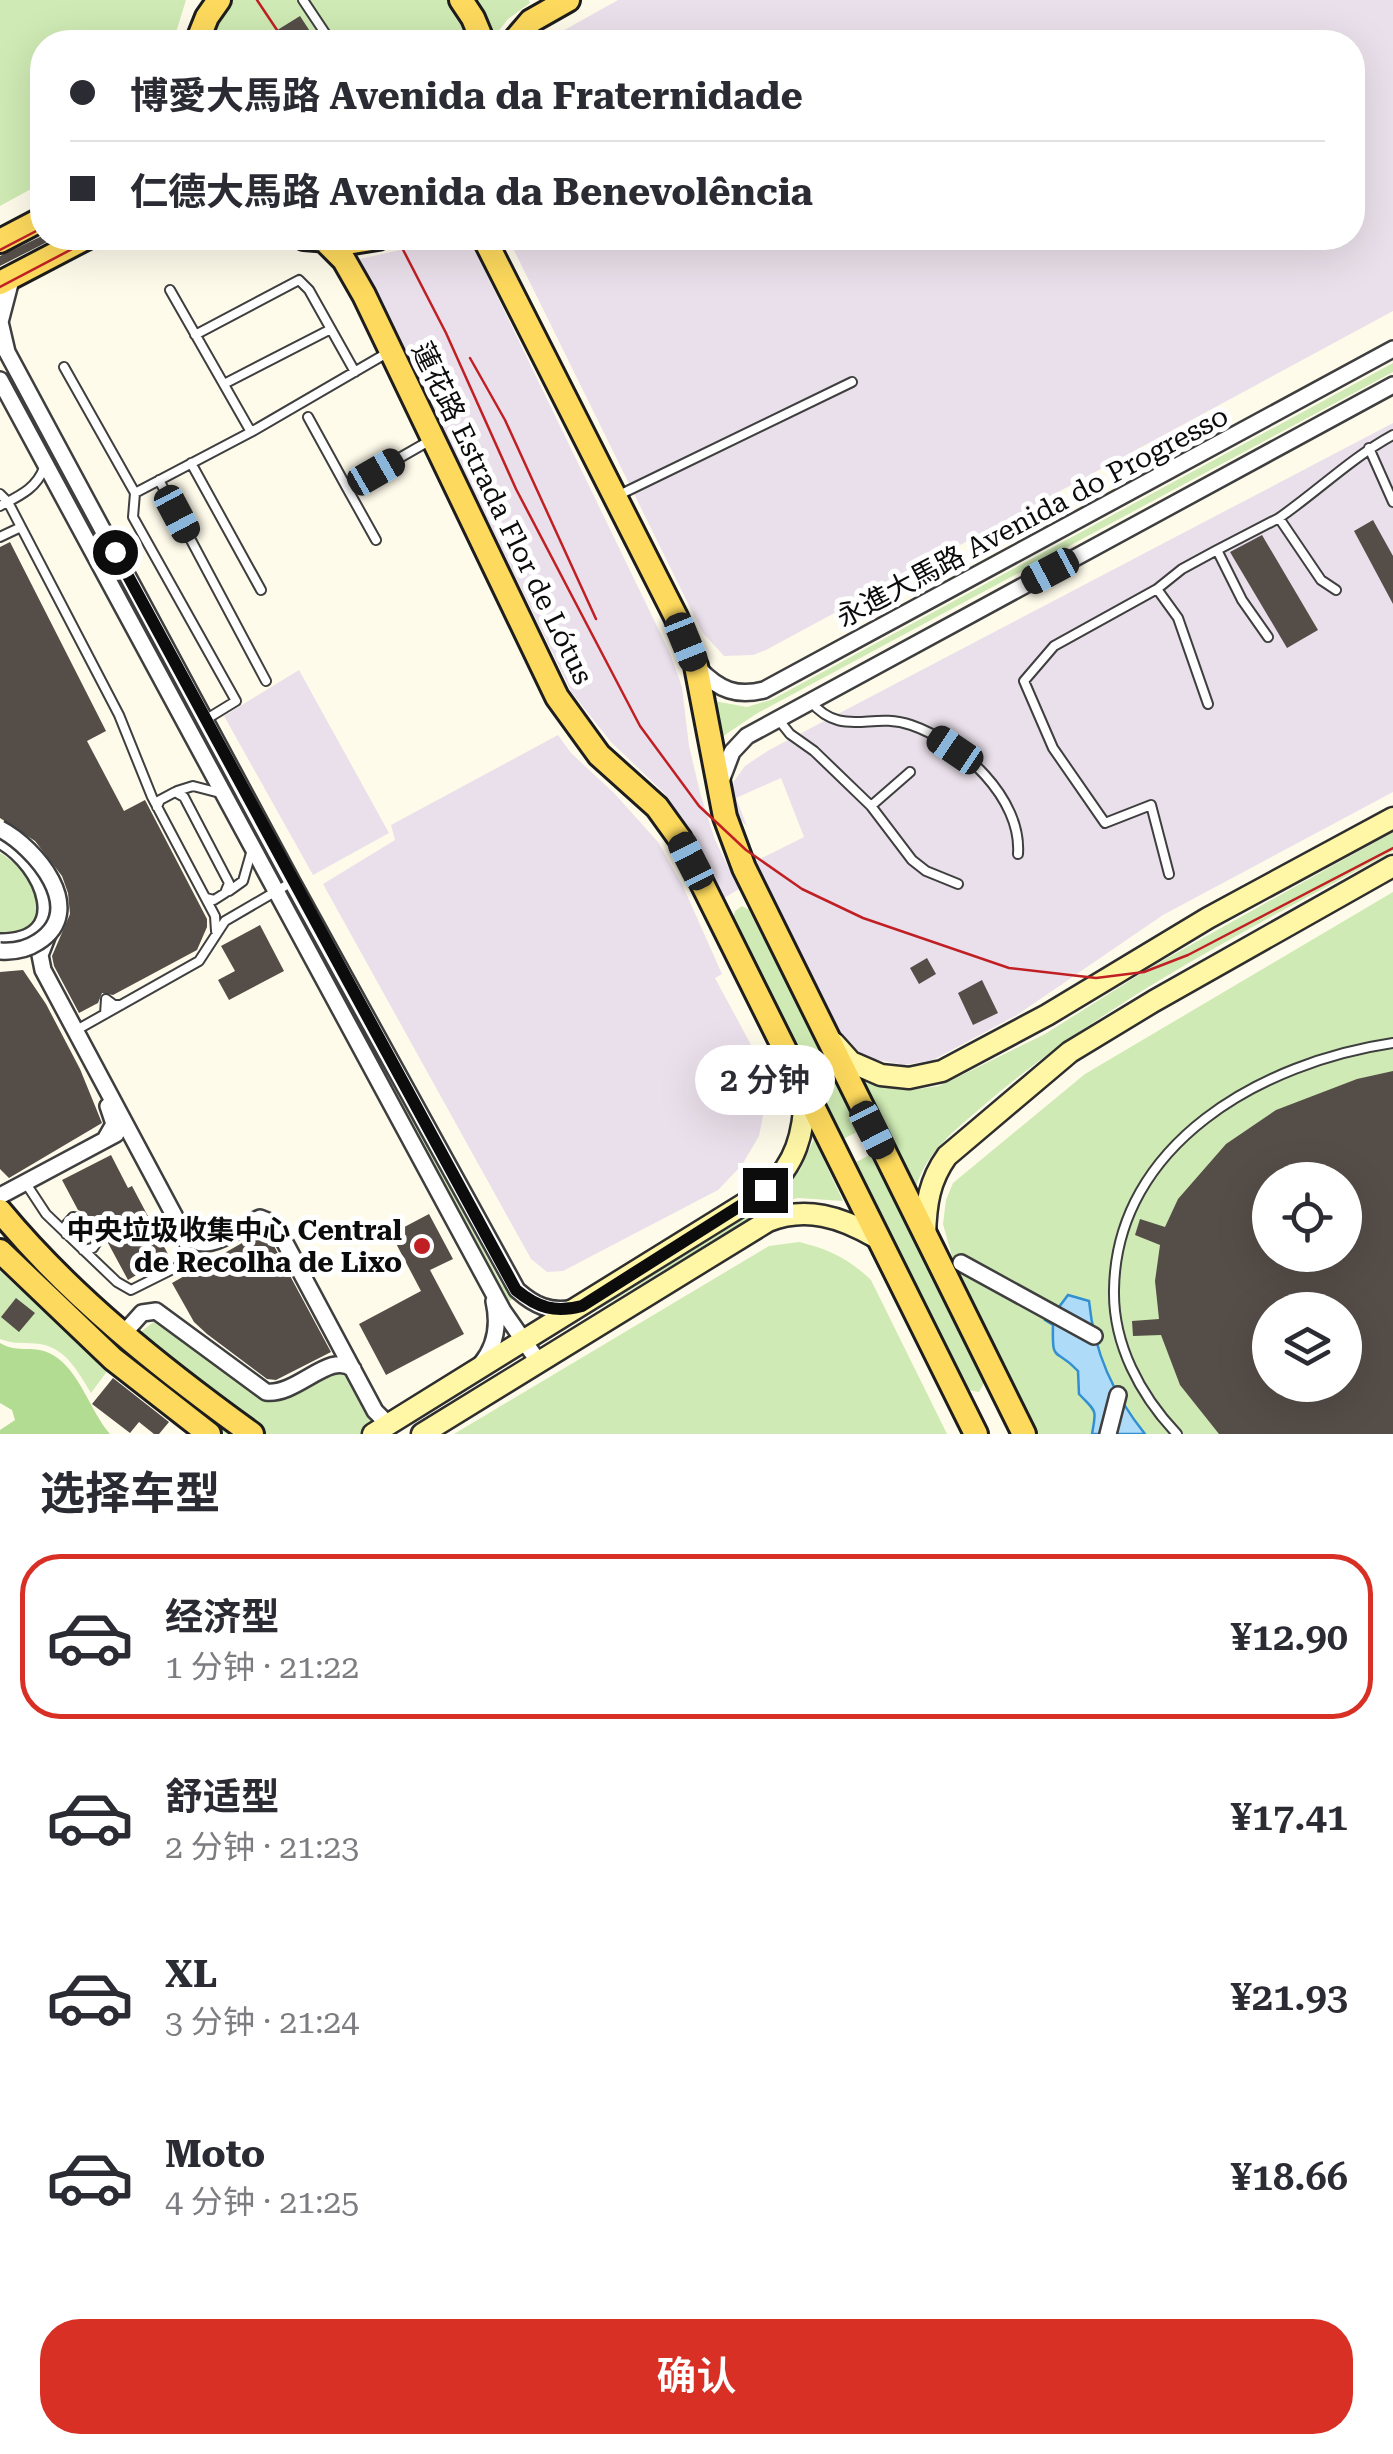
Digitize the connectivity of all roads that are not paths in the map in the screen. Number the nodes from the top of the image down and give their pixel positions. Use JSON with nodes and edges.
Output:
{"nodes":[{"id":1,"x":303,"y":0,"type":"edge"},
{"id":2,"x":461,"y":0,"type":"edge"},
{"id":3,"x":568,"y":0,"type":"edge"},
{"id":4,"x":210,"y":6,"type":"edge"},
{"id":5,"x":201,"y":30,"type":"edge"},
{"id":6,"x":322,"y":30,"type":"edge"},
{"id":7,"x":478,"y":30,"type":"edge"},
{"id":8,"x":524,"y":30,"type":"edge"},
{"id":9,"x":30,"y":225,"type":"edge"},
{"id":10,"x":0,"y":242,"type":"edge"},
{"id":11,"x":63,"y":250,"type":"edge"},
{"id":12,"x":326,"y":250,"type":"edge"},
{"id":13,"x":490,"y":250,"type":"edge"},
{"id":14,"x":6,"y":280,"type":"edge"},
{"id":15,"x":170,"y":290,"type":"dead end"},
{"id":16,"x":330,"y":329,"type":"junction"},
{"id":17,"x":195,"y":334,"type":"junction"},
{"id":18,"x":1393,"y":349,"type":"edge"},
{"id":19,"x":390,"y":351,"type":"junction"},
{"id":20,"x":64,"y":368,"type":"dead end"},
{"id":21,"x":355,"y":372,"type":"junction"},
{"id":22,"x":0,"y":380,"type":"edge"},
{"id":23,"x":852,"y":382,"type":"dead end"},
{"id":24,"x":224,"y":384,"type":"junction"},
{"id":25,"x":1393,"y":386,"type":"edge"},
{"id":26,"x":308,"y":417,"type":"dead end"},
{"id":27,"x":251,"y":432,"type":"junction"},
{"id":28,"x":1393,"y":434,"type":"edge"},
{"id":29,"x":432,"y":438,"type":"junction"},
{"id":30,"x":1368,"y":448,"type":"junction"},
{"id":31,"x":190,"y":464,"type":"junction"},
{"id":32,"x":45,"y":466,"type":"junction"},
{"id":33,"x":159,"y":480,"type":"junction"},
{"id":34,"x":347,"y":488,"type":"junction"},
{"id":35,"x":135,"y":492,"type":"junction"},
{"id":36,"x":615,"y":497,"type":"junction"},
{"id":37,"x":2,"y":500,"type":"edge"},
{"id":38,"x":1393,"y":502,"type":"edge"},
{"id":39,"x":1279,"y":518,"type":"junction"},
{"id":40,"x":21,"y":527,"type":"junction"},
{"id":41,"x":0,"y":538,"type":"edge"},
{"id":42,"x":376,"y":540,"type":"dead end"},
{"id":43,"x":1217,"y":550,"type":"junction"},
{"id":44,"x":1157,"y":589,"type":"junction"},
{"id":45,"x":261,"y":590,"type":"dead end"},
{"id":46,"x":1336,"y":590,"type":"dead end"},
{"id":47,"x":1268,"y":637,"type":"dead end"},
{"id":48,"x":696,"y":666,"type":"junction"},
{"id":49,"x":266,"y":681,"type":"dead end"},
{"id":50,"x":810,"y":701,"type":"junction"},
{"id":51,"x":1208,"y":704,"type":"dead end"},
{"id":52,"x":778,"y":719,"type":"junction"},
{"id":53,"x":205,"y":720,"type":"junction"},
{"id":54,"x":910,"y":772,"type":"dead end"},
{"id":55,"x":241,"y":786,"type":"junction"},
{"id":56,"x":175,"y":792,"type":"junction"},
{"id":57,"x":720,"y":794,"type":"junction"},
{"id":58,"x":224,"y":796,"type":"junction"},
{"id":59,"x":871,"y":806,"type":"junction"},
{"id":60,"x":156,"y":807,"type":"junction"},
{"id":61,"x":1393,"y":818,"type":"edge"},
{"id":62,"x":0,"y":829,"type":"edge"},
{"id":63,"x":0,"y":840,"type":"edge"},
{"id":64,"x":251,"y":846,"type":"junction"},
{"id":65,"x":1018,"y":854,"type":"dead end"},
{"id":66,"x":1393,"y":866,"type":"edge"},
{"id":67,"x":1169,"y":874,"type":"dead end"},
{"id":68,"x":292,"y":882,"type":"junction"},
{"id":69,"x":958,"y":884,"type":"dead end"},
{"id":70,"x":276,"y":892,"type":"junction"},
{"id":71,"x":225,"y":893,"type":"junction"},
{"id":72,"x":203,"y":894,"type":"junction"},
{"id":73,"x":762,"y":909,"type":"junction"},
{"id":74,"x":724,"y":923,"type":"junction"},
{"id":75,"x":213,"y":927,"type":"junction"},
{"id":76,"x":50,"y":932,"type":"junction"},
{"id":77,"x":1,"y":945,"type":"edge"},
{"id":78,"x":192,"y":953,"type":"dead end"},
{"id":79,"x":190,"y":967,"type":"junction"},
{"id":80,"x":121,"y":1005,"type":"junction"},
{"id":81,"x":105,"y":1014,"type":"junction"},
{"id":82,"x":72,"y":1032,"type":"junction"},
{"id":83,"x":826,"y":1035,"type":"junction"},
{"id":84,"x":1393,"y":1043,"type":"edge"},
{"id":85,"x":805,"y":1094,"type":"junction"},
{"id":86,"x":106,"y":1138,"type":"junction"},
{"id":87,"x":134,"y":1138,"type":"junction"},
{"id":88,"x":25,"y":1182,"type":"junction"},
{"id":89,"x":0,"y":1196,"type":"edge"},
{"id":90,"x":0,"y":1212,"type":"edge"},
{"id":91,"x":178,"y":1222,"type":"junction"},
{"id":92,"x":66,"y":1234,"type":"junction"},
{"id":93,"x":925,"y":1236,"type":"junction"},
{"id":94,"x":875,"y":1237,"type":"junction"},
{"id":95,"x":83,"y":1250,"type":"junction"},
{"id":96,"x":0,"y":1251,"type":"edge"},
{"id":97,"x":961,"y":1263,"type":"dead end"},
{"id":98,"x":490,"y":1288,"type":"junction"},
{"id":99,"x":582,"y":1306,"type":"junction"},
{"id":100,"x":124,"y":1333,"type":"junction"},
{"id":101,"x":1094,"y":1336,"type":"dead end"},
{"id":102,"x":525,"y":1342,"type":"junction"},
{"id":103,"x":538,"y":1361,"type":"junction"},
{"id":104,"x":353,"y":1369,"type":"junction"},
{"id":105,"x":473,"y":1374,"type":"junction"},
{"id":106,"x":1000,"y":1386,"type":"junction"},
{"id":107,"x":1118,"y":1395,"type":"dead end"},
{"id":108,"x":960,"y":1401,"type":"junction"},
{"id":109,"x":396,"y":1422,"type":"junction"},
{"id":110,"x":1021,"y":1428,"type":"edge"},
{"id":111,"x":209,"y":1434,"type":"edge"},
{"id":112,"x":252,"y":1434,"type":"edge"},
{"id":113,"x":373,"y":1434,"type":"edge"},
{"id":114,"x":422,"y":1434,"type":"edge"},
{"id":115,"x":978,"y":1434,"type":"edge"},
{"id":116,"x":1108,"y":1434,"type":"edge"},
{"id":117,"x":1177,"y":1434,"type":"edge"}],
"edges":[{"from":1,"to":6,"type":"lane"},
{"from":2,"to":7,"type":"main road"},
{"from":3,"to":8,"type":"main road"},
{"from":4,"to":5,"type":"main road"},
{"from":9,"to":10,"type":"main road"},
{"from":11,"to":14,"type":"main road"},
{"from":12,"to":19,"type":"main road","name":"蓮花路 Estrada Flor de Lótus"},
{"from":13,"to":36,"type":"main road"},
{"from":14,"to":53,"type":"street"},
{"from":15,"to":17,"type":"lane"},
{"from":16,"to":17,"type":"lane"},
{"from":16,"to":21,"type":"lane"},
{"from":16,"to":24,"type":"lane"},
{"from":17,"to":24,"type":"lane"},
{"from":18,"to":48,"type":"street","name":"永進大馬路 Avenida do Progresso"},
{"from":19,"to":21,"type":"lane"},
{"from":19,"to":29,"type":"main road","name":"蓮花路 Estrada Flor de Lótus"},
{"from":20,"to":35,"type":"lane"},
{"from":21,"to":27,"type":"lane"},
{"from":22,"to":32,"type":"street"},
{"from":23,"to":36,"type":"lane"},
{"from":24,"to":27,"type":"lane"},
{"from":25,"to":50,"type":"street","name":"永進大馬路 Avenida do Progresso"},
{"from":26,"to":34,"type":"lane"},
{"from":27,"to":31,"type":"lane"},
{"from":28,"to":30,"type":"lane"},
{"from":29,"to":34,"type":"lane"},
{"from":29,"to":74,"type":"main road","name":"蓮花路 Estrada Flor de Lótus"},
{"from":30,"to":38,"type":"lane"},
{"from":30,"to":39,"type":"lane"},
{"from":31,"to":33,"type":"lane"},
{"from":31,"to":45,"type":"lane"},
{"from":32,"to":37,"type":"lane"},
{"from":32,"to":58,"type":"street"},
{"from":33,"to":35,"type":"lane"},
{"from":33,"to":49,"type":"lane"},
{"from":34,"to":42,"type":"lane"},
{"from":35,"to":53,"type":"lane"},
{"from":36,"to":48,"type":"main road"},
{"from":37,"to":40,"type":"lane"},
{"from":39,"to":43,"type":"lane"},
{"from":39,"to":46,"type":"lane"},
{"from":40,"to":41,"type":"lane"},
{"from":40,"to":60,"type":"lane"},
{"from":43,"to":44,"type":"lane"},
{"from":43,"to":47,"type":"lane"},
{"from":44,"to":51,"type":"lane"},
{"from":44,"to":67,"type":"lane"},
{"from":48,"to":57,"type":"main road"},
{"from":50,"to":52,"type":"street","name":"永進大馬路 Avenida do Progresso"},
{"from":50,"to":65,"type":"lane"},
{"from":52,"to":57,"type":"street","name":"永進大馬路 Avenida do Progresso"},
{"from":52,"to":59,"type":"lane"},
{"from":53,"to":55,"type":"street"},
{"from":54,"to":59,"type":"lane"},
{"from":55,"to":58,"type":"street"},
{"from":55,"to":68,"type":"street"},
{"from":56,"to":58,"type":"lane"},
{"from":56,"to":60,"type":"lane"},
{"from":56,"to":71,"type":"lane"},
{"from":57,"to":73,"type":"main road"},
{"from":58,"to":64,"type":"street"},
{"from":59,"to":69,"type":"lane"},
{"from":60,"to":72,"type":"lane"},
{"from":61,"to":83,"type":"main road"},
{"from":62,"to":76,"type":"street","bridge":true},
{"from":63,"to":77,"type":"street"},
{"from":64,"to":70,"type":"street"},
{"from":64,"to":71,"type":"lane"},
{"from":66,"to":93,"type":"main road"},
{"from":68,"to":70,"type":"lane"},
{"from":68,"to":99,"type":"street"},
{"from":70,"to":75,"type":"lane"},
{"from":70,"to":98,"type":"street"},
{"from":71,"to":72,"type":"lane"},
{"from":72,"to":75,"type":"lane"},
{"from":73,"to":74,"type":"main road"},
{"from":73,"to":83,"type":"main road"},
{"from":74,"to":85,"type":"main road","name":"蓮花路 Estrada Flor de Lótus"},
{"from":75,"to":79,"type":"lane"},
{"from":76,"to":77,"type":"street","bridge":true},
{"from":76,"to":82,"type":"street"},
{"from":77,"to":82,"type":"street"},
{"from":78,"to":79,"type":"lane"},
{"from":79,"to":80,"type":"lane"},
{"from":80,"to":81,"type":"lane"},
{"from":80,"to":81,"type":"lane"},
{"from":81,"to":82,"type":"lane"},
{"from":82,"to":86,"type":"street"},
{"from":82,"to":87,"type":"street"},
{"from":83,"to":93,"type":"main road"},
{"from":84,"to":117,"type":"lane"},
{"from":85,"to":94,"type":"main road","name":"蓮花路 Estrada Flor de Lótus"},
{"from":85,"to":99,"type":"main road"},
{"from":86,"to":87,"type":"street"},
{"from":86,"to":88,"type":"street"},
{"from":87,"to":91,"type":"street"},
{"from":88,"to":89,"type":"street"},
{"from":88,"to":92,"type":"lane"},
{"from":90,"to":100,"type":"main road"},
{"from":91,"to":95,"type":"lane"},
{"from":91,"to":104,"type":"street"},
{"from":92,"to":95,"type":"lane"},
{"from":92,"to":95,"type":"lane"},
{"from":93,"to":106,"type":"main road"},
{"from":94,"to":103,"type":"main road"},
{"from":94,"to":108,"type":"main road","name":"蓮花路 Estrada Flor de Lótus"},
{"from":96,"to":111,"type":"main road"},
{"from":97,"to":101,"type":"street"},
{"from":98,"to":102,"type":"street"},
{"from":98,"to":105,"type":"street"},
{"from":99,"to":102,"type":"main road"},
{"from":100,"to":104,"type":"street"},
{"from":100,"to":112,"type":"main road"},
{"from":102,"to":103,"type":"street"},
{"from":102,"to":105,"type":"main road"},
{"from":103,"to":114,"type":"main road"},
{"from":104,"to":109,"type":"street"},
{"from":105,"to":109,"type":"main road"},
{"from":106,"to":108,"type":"main road"},
{"from":106,"to":110,"type":"main road"},
{"from":107,"to":116,"type":"street"},
{"from":108,"to":115,"type":"main road","name":"蓮花路 Estrada Flor de Lótus"},
{"from":109,"to":113,"type":"main road"},
{"from":110,"to":115,"type":"main road"}]}
